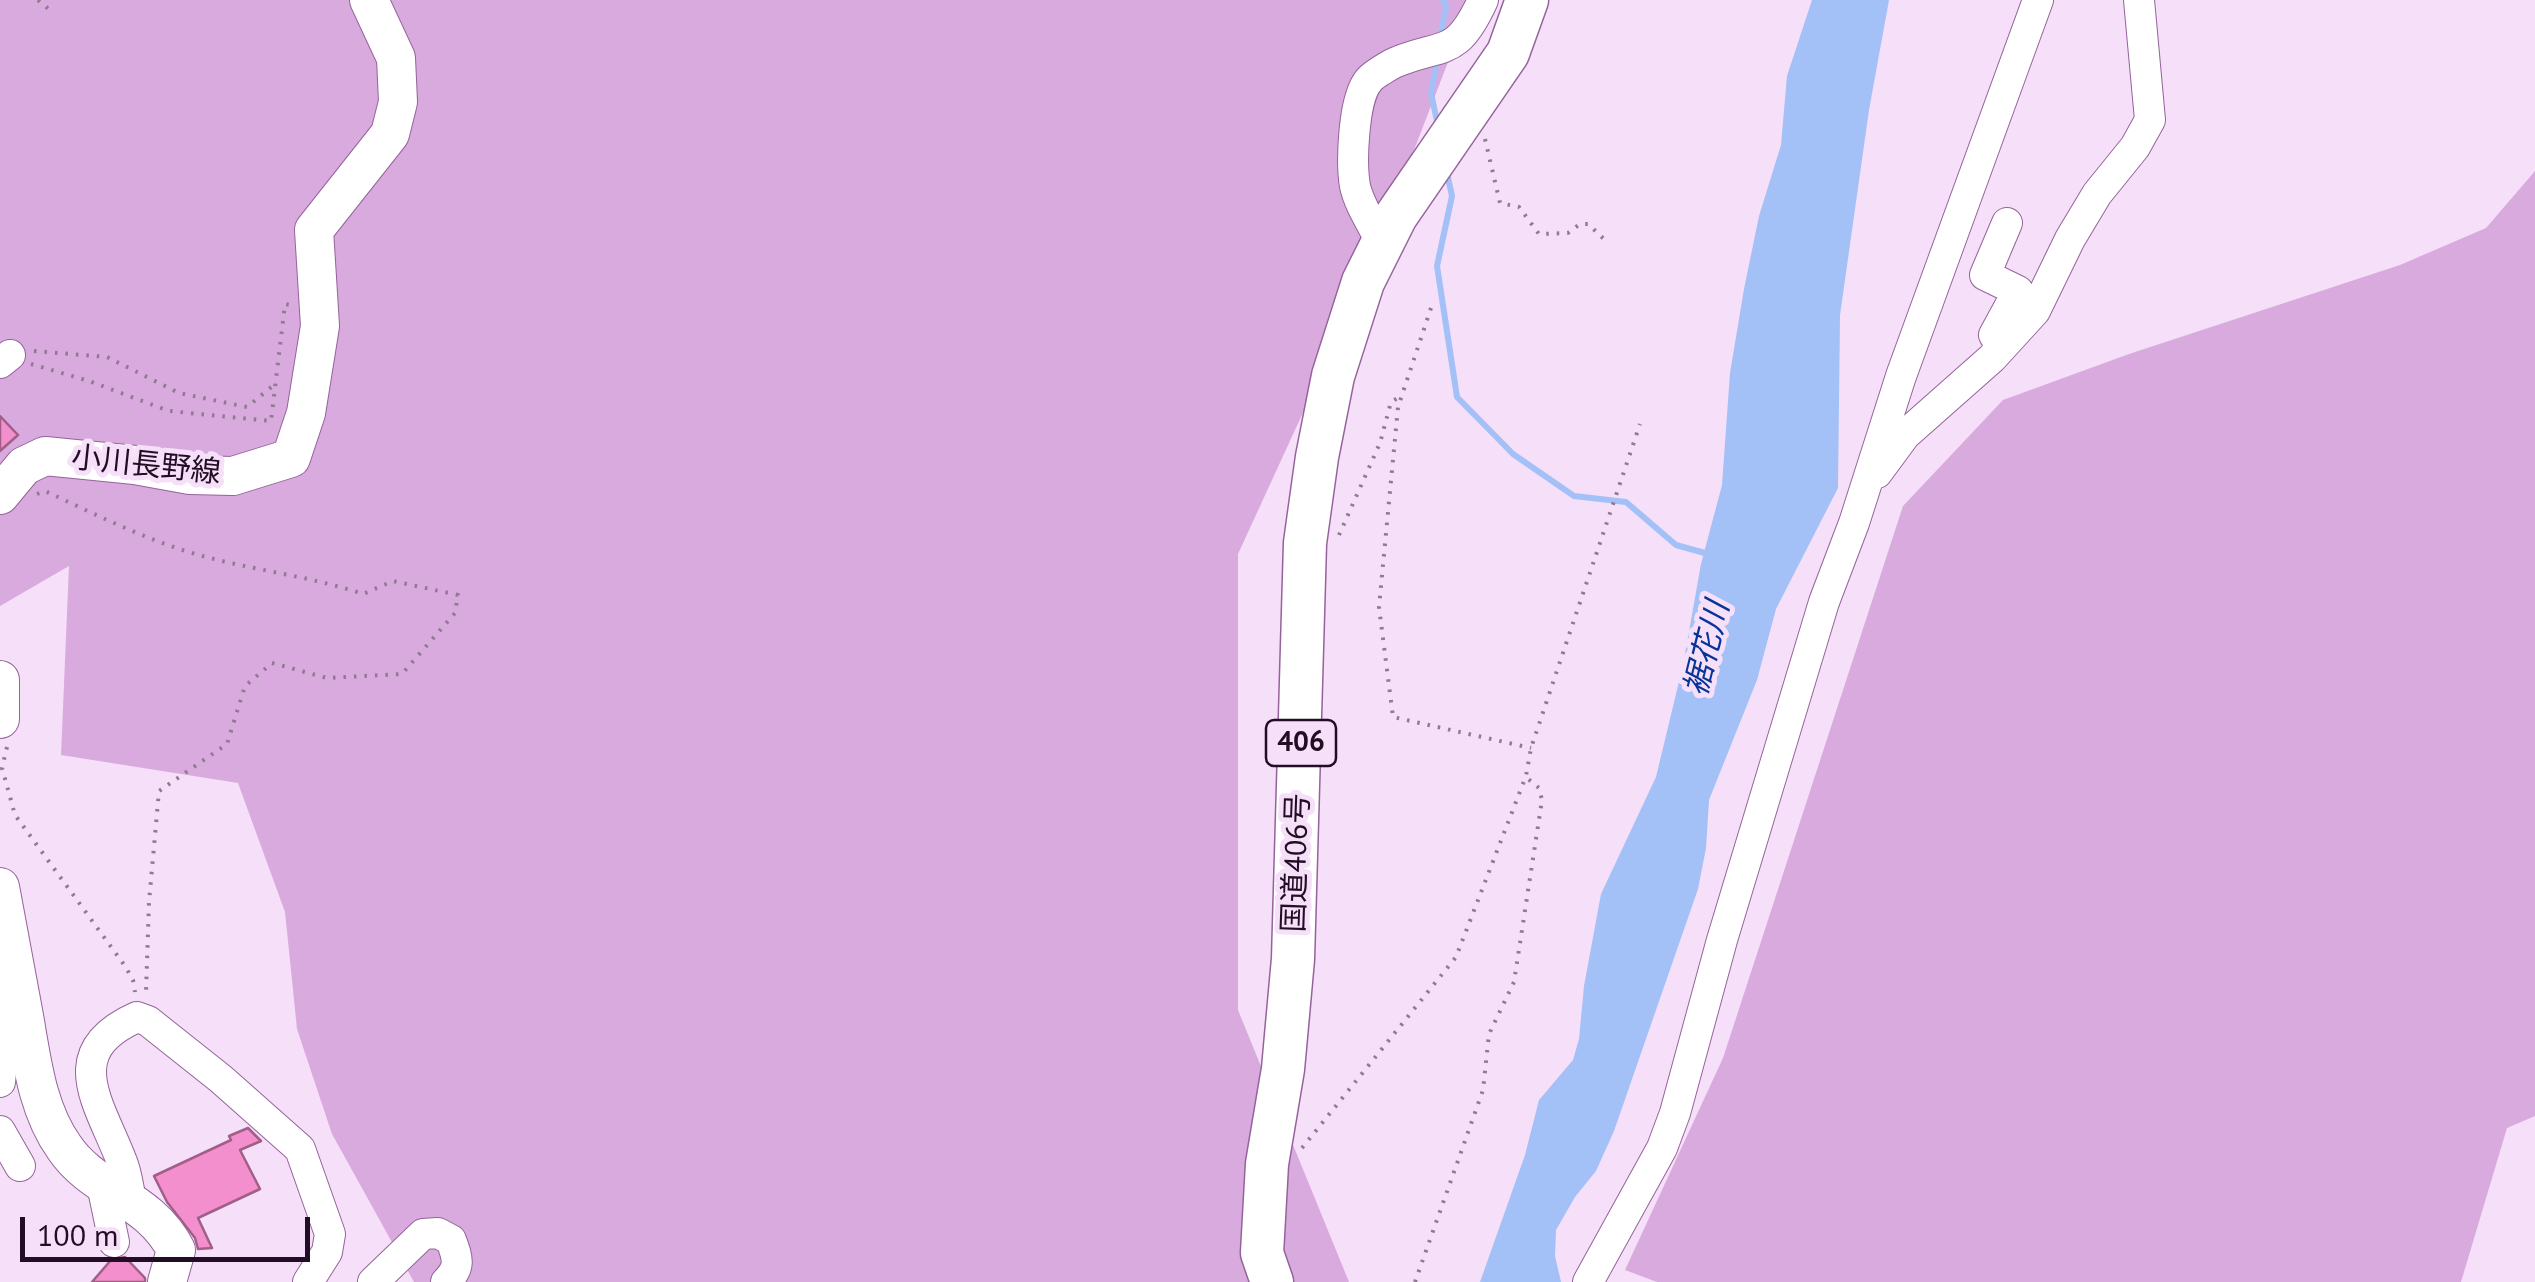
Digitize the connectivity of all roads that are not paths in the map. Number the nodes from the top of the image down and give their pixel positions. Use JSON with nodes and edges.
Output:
{"nodes":[{"id":1,"x":369,"y":0,"type":"edge"},
{"id":2,"x":1483,"y":0,"type":"edge"},
{"id":3,"x":1527,"y":0,"type":"edge"},
{"id":4,"x":2038,"y":0,"type":"edge"},
{"id":5,"x":2139,"y":0,"type":"edge"},
{"id":6,"x":2006,"y":223,"type":"dead end"},
{"id":7,"x":1389,"y":229,"type":"junction"},
{"id":8,"x":2002,"y":346,"type":"junction"},
{"id":9,"x":12,"y":484,"type":"edge"},
{"id":10,"x":1863,"y":492,"type":"junction"},
{"id":11,"x":0,"y":887,"type":"edge"},
{"id":12,"x":18,"y":985,"type":"junction"},
{"id":13,"x":0,"y":1082,"type":"edge"},
{"id":14,"x":0,"y":1131,"type":"edge"},
{"id":15,"x":20,"y":1166,"type":"dead end"},
{"id":16,"x":116,"y":1190,"type":"junction"},
{"id":17,"x":114,"y":1242,"type":"dead end"},
{"id":18,"x":167,"y":1282,"type":"edge"},
{"id":19,"x":308,"y":1282,"type":"edge"},
{"id":20,"x":373,"y":1282,"type":"edge"},
{"id":21,"x":446,"y":1282,"type":"edge"},
{"id":22,"x":1272,"y":1282,"type":"edge"},
{"id":23,"x":1588,"y":1282,"type":"edge"}],
"edges":[{"from":1,"to":9,"type":"main road","name":"小川長野線"},
{"from":2,"to":7,"type":"street"},
{"from":3,"to":7,"type":"highway","number":"406"},
{"from":4,"to":10,"type":"street"},
{"from":5,"to":8,"type":"street"},
{"from":6,"to":8,"type":"street"},
{"from":7,"to":22,"type":"highway","name":"国道406号","number":"406"},
{"from":8,"to":10,"type":"street"},
{"from":10,"to":23,"type":"street"},
{"from":11,"to":12,"type":"main road"},
{"from":12,"to":13,"type":"street"},
{"from":12,"to":16,"type":"main road"},
{"from":14,"to":15,"type":"street"},
{"from":16,"to":17,"type":"street"},
{"from":16,"to":18,"type":"main road"},
{"from":16,"to":19,"type":"street"},
{"from":20,"to":21,"type":"street"}]}
